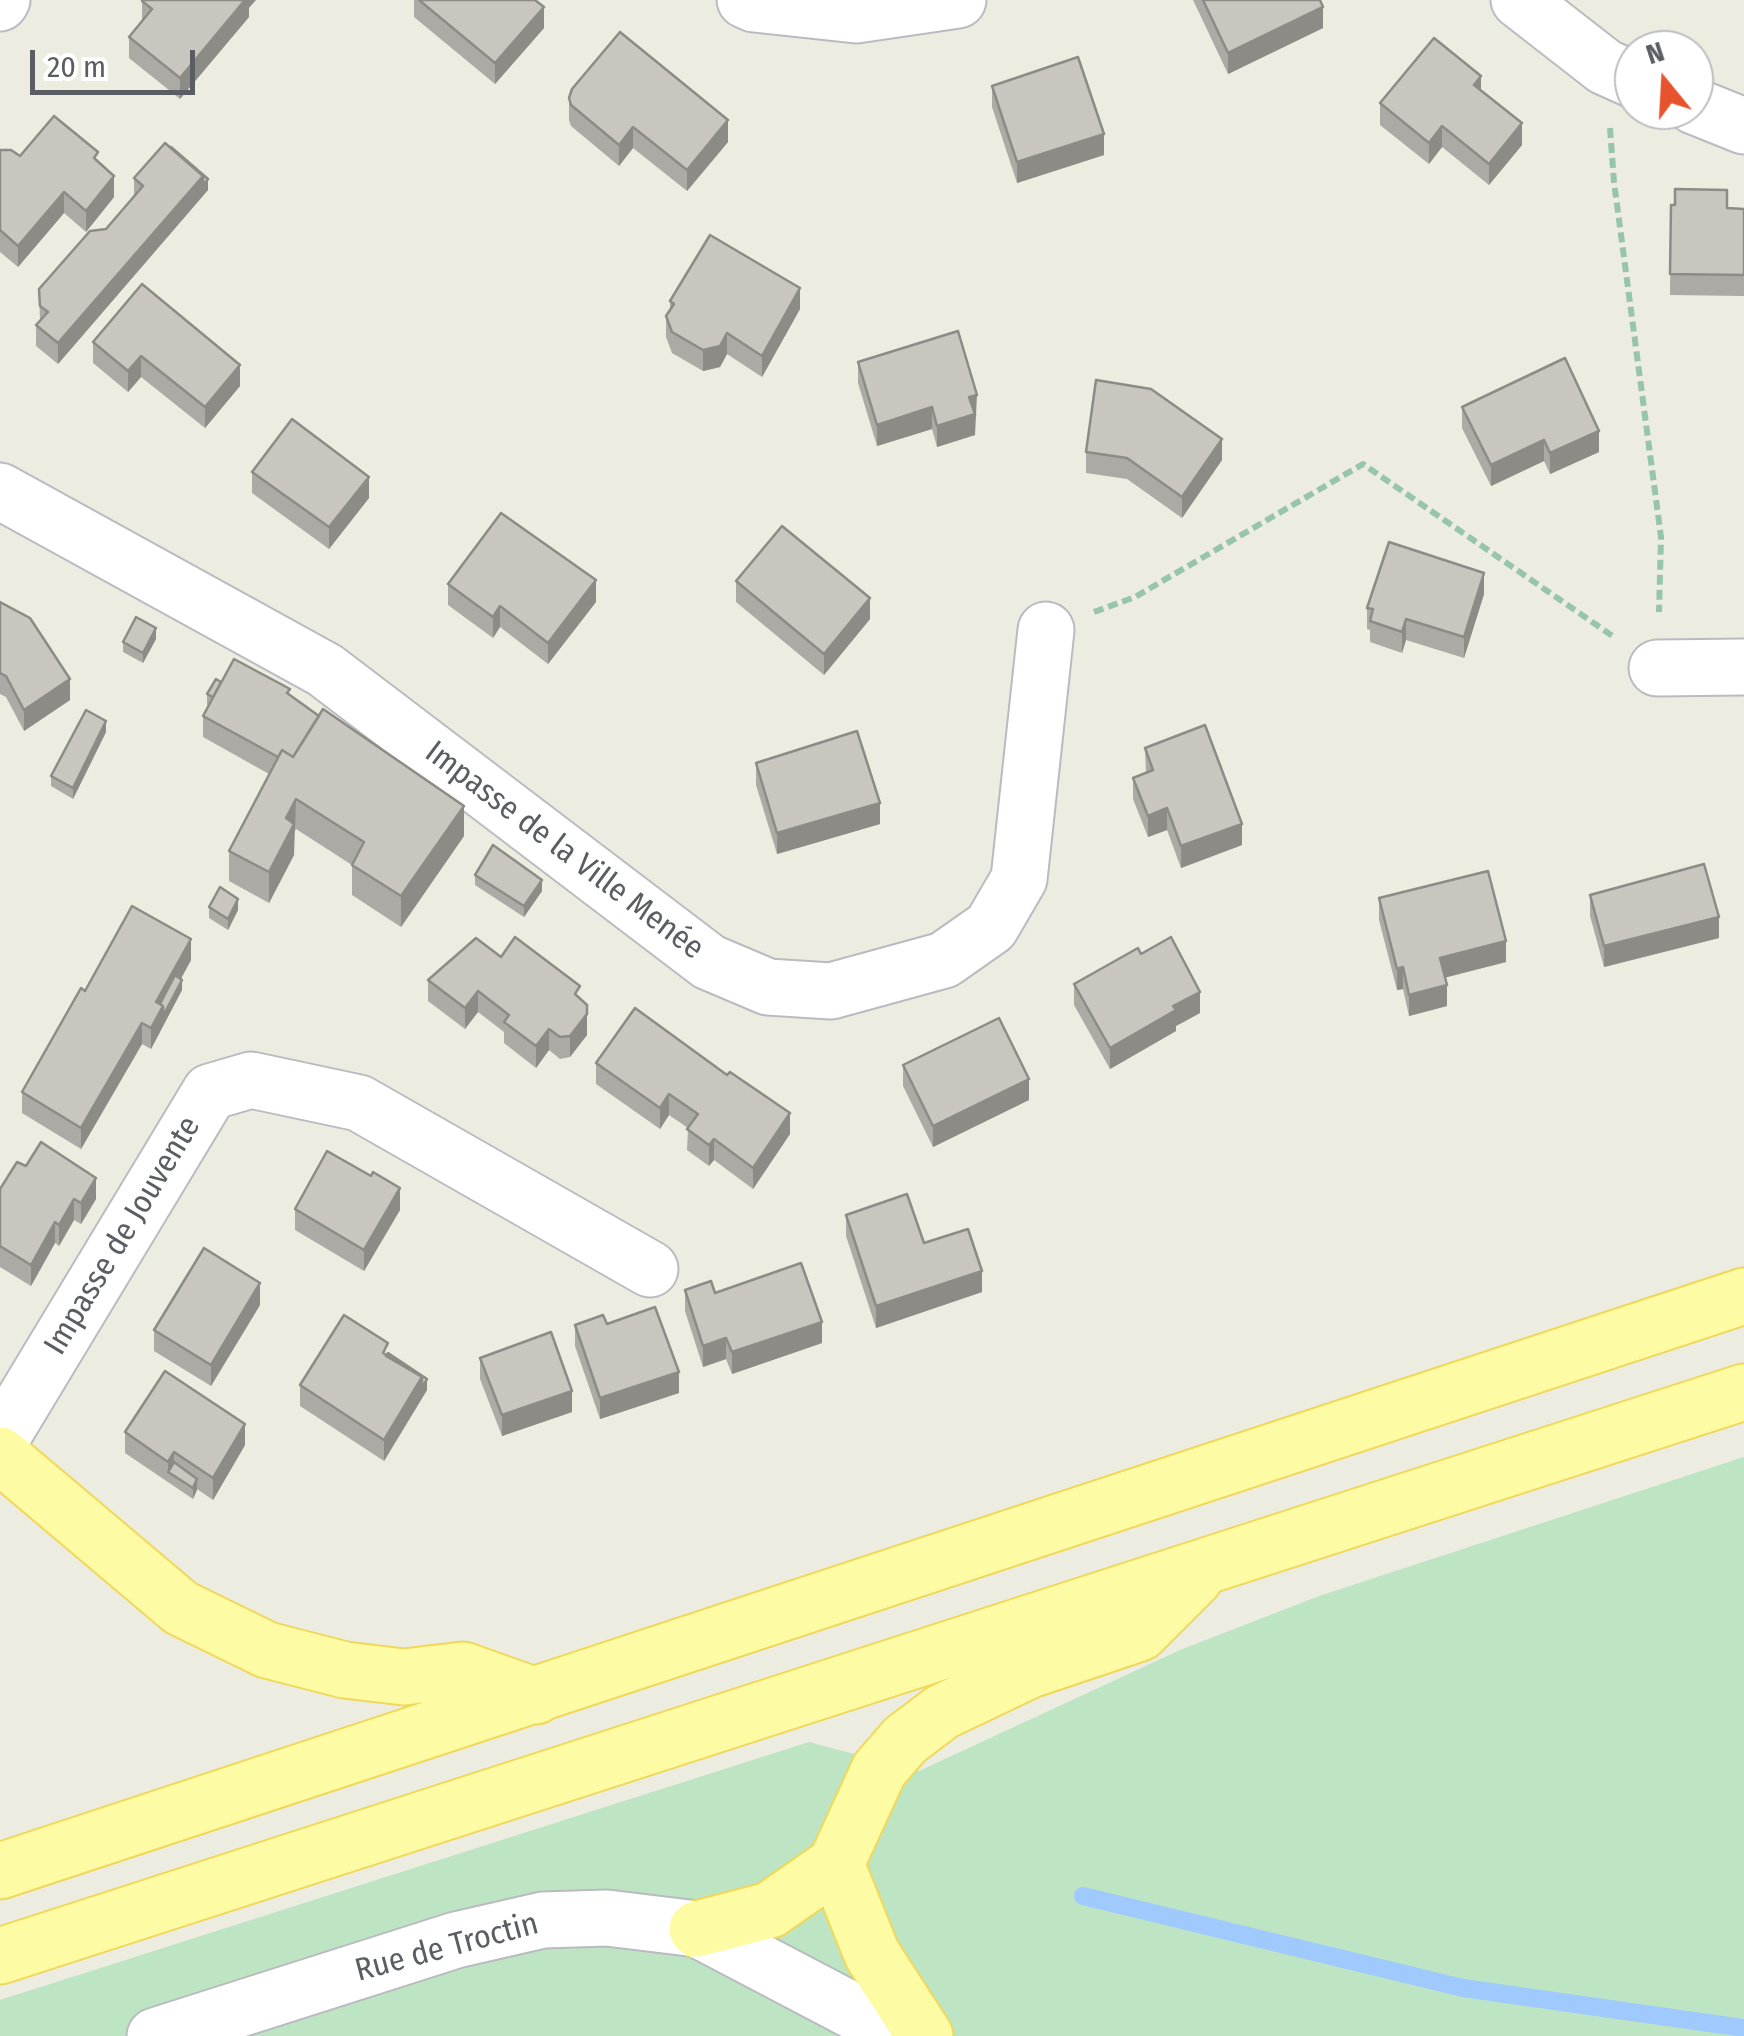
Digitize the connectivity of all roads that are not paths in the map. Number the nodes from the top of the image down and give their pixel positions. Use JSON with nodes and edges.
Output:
{"nodes":[{"id":1,"x":745,"y":0,"type":"edge"},
{"id":2,"x":958,"y":0,"type":"edge"},
{"id":3,"x":1519,"y":0,"type":"edge"},
{"id":4,"x":1614,"y":70,"type":"edge"},
{"id":5,"x":1714,"y":114,"type":"edge"},
{"id":6,"x":1744,"y":126,"type":"edge"},
{"id":7,"x":0,"y":492,"type":"edge"},
{"id":8,"x":1046,"y":630,"type":"road end"},
{"id":9,"x":1744,"y":667,"type":"edge"},
{"id":10,"x":1657,"y":668,"type":"road end"},
{"id":11,"x":650,"y":1269,"type":"dead end"},
{"id":12,"x":1744,"y":1296,"type":"edge"},
{"id":13,"x":1744,"y":1392,"type":"edge"},
{"id":14,"x":0,"y":1440,"type":"edge"},
{"id":15,"x":0,"y":1455,"type":"edge"},
{"id":16,"x":1204,"y":1570,"type":"junction"},
{"id":17,"x":536,"y":1696,"type":"junction"},
{"id":18,"x":836,"y":1864,"type":"junction"},
{"id":19,"x":0,"y":1871,"type":"edge"},
{"id":20,"x":697,"y":1929,"type":"junction"},
{"id":21,"x":0,"y":1956,"type":"edge"},
{"id":22,"x":155,"y":2036,"type":"edge"},
{"id":23,"x":901,"y":2036,"type":"edge"},
{"id":24,"x":925,"y":2036,"type":"edge"}],
"edges":[{"from":1,"to":2,"type":"street"},
{"from":3,"to":4,"type":"street"},
{"from":5,"to":6,"type":"street"},
{"from":7,"to":8,"type":"street","name":"Impasse de la Ville Menée"},
{"from":9,"to":10,"type":"street"},
{"from":11,"to":14,"type":"street","name":"Impasse de Jouvente"},
{"from":12,"to":17,"type":"main road"},
{"from":13,"to":16,"type":"main road"},
{"from":15,"to":17,"type":"main road"},
{"from":16,"to":18,"type":"main road"},
{"from":16,"to":21,"type":"main road"},
{"from":17,"to":19,"type":"main road"},
{"from":18,"to":20,"type":"main road"},
{"from":18,"to":24,"type":"main road"},
{"from":20,"to":22,"type":"street","name":"Rue de Troctin"},
{"from":20,"to":23,"type":"street","name":"Rue de Troctin"}]}
